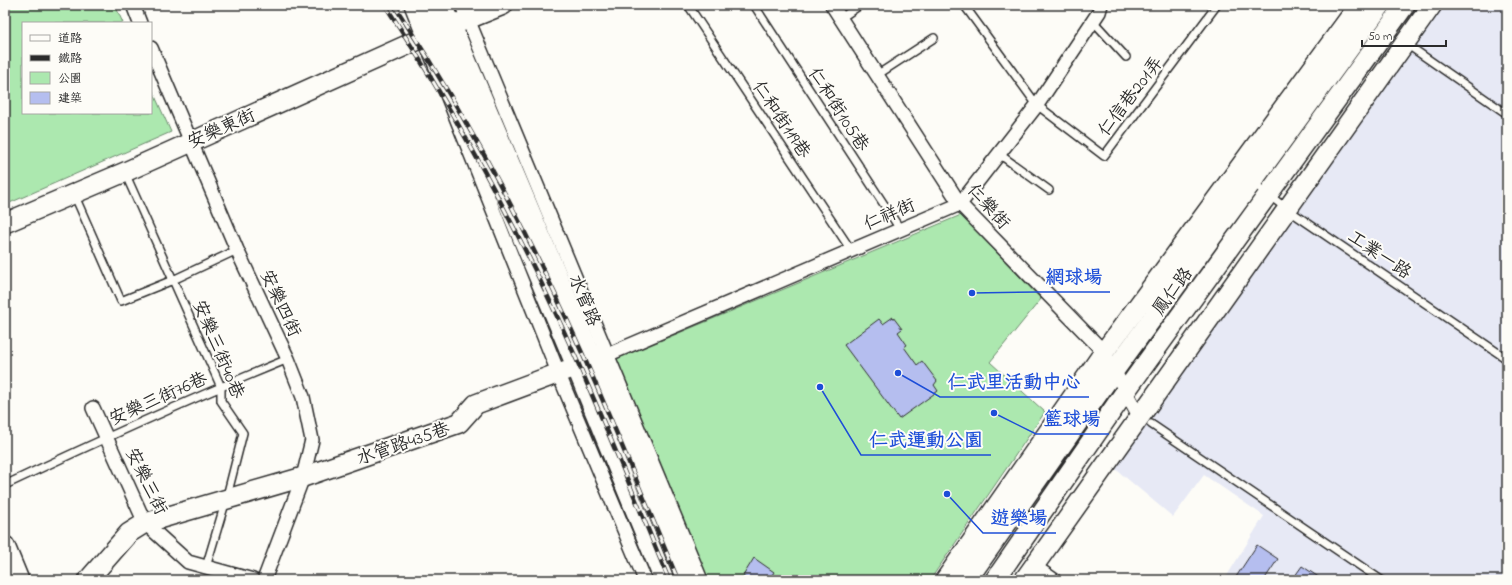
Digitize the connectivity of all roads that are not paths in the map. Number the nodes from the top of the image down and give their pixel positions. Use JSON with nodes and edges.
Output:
{"nodes":[{"id":1,"x":133,"y":5,"type":"edge"},
{"id":2,"x":411,"y":5,"type":"edge"},
{"id":3,"x":425,"y":5,"type":"edge"},
{"id":4,"x":443,"y":5,"type":"edge"},
{"id":5,"x":503,"y":5,"type":"edge"},
{"id":6,"x":688,"y":5,"type":"edge"},
{"id":7,"x":754,"y":5,"type":"edge"},
{"id":8,"x":832,"y":5,"type":"edge"},
{"id":9,"x":860,"y":5,"type":"edge"},
{"id":10,"x":964,"y":5,"type":"edge"},
{"id":11,"x":1101,"y":5,"type":"edge"},
{"id":12,"x":1216,"y":5,"type":"edge"},
{"id":13,"x":1359,"y":5,"type":"edge"},
{"id":14,"x":1381,"y":5,"type":"edge"},
{"id":15,"x":1405,"y":5,"type":"edge"},
{"id":16,"x":1432,"y":5,"type":"edge"},
{"id":17,"x":1389,"y":13,"type":"edge"},
{"id":18,"x":840,"y":18,"type":"junction"},
{"id":19,"x":1093,"y":21,"type":"junction"},
{"id":20,"x":140,"y":22,"type":"edge"},
{"id":21,"x":448,"y":24,"type":"edge"},
{"id":22,"x":934,"y":38,"type":"dead end"},
{"id":23,"x":1405,"y":43,"type":"junction"},
{"id":24,"x":152,"y":50,"type":"edge"},
{"id":25,"x":1126,"y":57,"type":"dead end"},
{"id":26,"x":877,"y":75,"type":"junction"},
{"id":27,"x":1037,"y":105,"type":"junction"},
{"id":28,"x":1507,"y":114,"type":"edge"},
{"id":29,"x":191,"y":142,"type":"junction"},
{"id":30,"x":999,"y":154,"type":"junction"},
{"id":31,"x":125,"y":172,"type":"junction"},
{"id":32,"x":1245,"y":176,"type":"junction"},
{"id":33,"x":1049,"y":190,"type":"dead end"},
{"id":34,"x":74,"y":194,"type":"junction"},
{"id":35,"x":1268,"y":194,"type":"junction"},
{"id":36,"x":960,"y":204,"type":"junction"},
{"id":37,"x":1287,"y":209,"type":"junction"},
{"id":38,"x":5,"y":223,"type":"edge"},
{"id":39,"x":900,"y":229,"type":"junction"},
{"id":40,"x":237,"y":250,"type":"junction"},
{"id":41,"x":851,"y":250,"type":"junction"},
{"id":42,"x":173,"y":280,"type":"junction"},
{"id":43,"x":1104,"y":352,"type":"junction"},
{"id":44,"x":1507,"y":359,"type":"edge"},
{"id":45,"x":288,"y":360,"type":"junction"},
{"id":46,"x":592,"y":360,"type":"junction"},
{"id":47,"x":1114,"y":371,"type":"junction"},
{"id":48,"x":559,"y":374,"type":"junction"},
{"id":49,"x":221,"y":387,"type":"junction"},
{"id":50,"x":1125,"y":392,"type":"junction"},
{"id":51,"x":93,"y":408,"type":"dead end"},
{"id":52,"x":1145,"y":420,"type":"junction"},
{"id":53,"x":106,"y":438,"type":"junction"},
{"id":54,"x":303,"y":477,"type":"junction"},
{"id":55,"x":5,"y":485,"type":"edge"},
{"id":56,"x":226,"y":500,"type":"junction"},
{"id":57,"x":144,"y":523,"type":"junction"},
{"id":58,"x":6,"y":553,"type":"edge"},
{"id":59,"x":206,"y":567,"type":"junction"},
{"id":60,"x":1029,"y":573,"type":"edge"},
{"id":61,"x":19,"y":580,"type":"edge"},
{"id":62,"x":88,"y":580,"type":"edge"},
{"id":63,"x":253,"y":580,"type":"edge"},
{"id":64,"x":264,"y":580,"type":"edge"},
{"id":65,"x":645,"y":580,"type":"edge"},
{"id":66,"x":664,"y":580,"type":"edge"},
{"id":67,"x":686,"y":580,"type":"edge"},
{"id":68,"x":701,"y":580,"type":"edge"},
{"id":69,"x":945,"y":580,"type":"edge"},
{"id":70,"x":967,"y":580,"type":"edge"},
{"id":71,"x":995,"y":580,"type":"edge"},
{"id":72,"x":1054,"y":580,"type":"edge"},
{"id":73,"x":1382,"y":580,"type":"edge"}],
"edges":[{"from":1,"to":20,"type":"street"},
{"from":2,"to":21,"type":"street"},
{"from":3,"to":21,"type":"main road"},
{"from":4,"to":21,"type":"main road"},
{"from":5,"to":21,"type":"main road","name":"安樂東街"},
{"from":6,"to":41,"type":"lane","name":"仁和街119巷"},
{"from":7,"to":39,"type":"lane","name":"仁和街105巷"},
{"from":8,"to":18,"type":"street","name":"仁樂街"},
{"from":9,"to":18,"type":"lane"},
{"from":10,"to":27,"type":"lane"},
{"from":11,"to":19,"type":"street","name":"仁祥街"},
{"from":12,"to":27,"type":"lane","name":"仁信巷201弄"},
{"from":13,"to":32,"type":"main road","name":"鳳仁路"},
{"from":14,"to":32,"type":"main road","name":"鳳仁路"},
{"from":15,"to":17,"type":"main road","name":"鳳仁路"},
{"from":16,"to":23,"type":"main road"},
{"from":17,"to":23,"type":"street"},
{"from":17,"to":35,"type":"main road","name":"鳳仁路"},
{"from":18,"to":26,"type":"street","name":"仁樂街"},
{"from":19,"to":25,"type":"lane"},
{"from":19,"to":27,"type":"street","name":"仁祥街"},
{"from":21,"to":29,"type":"main road","name":"安樂東街"},
{"from":21,"to":46,"type":"main road","name":"水管路"},
{"from":21,"to":46,"type":"street","name":"水管路"},
{"from":21,"to":48,"type":"street"},
{"from":22,"to":26,"type":"lane"},
{"from":23,"to":28,"type":"lane"},
{"from":23,"to":37,"type":"main road"},
{"from":24,"to":29,"type":"street","name":"安樂四街"},
{"from":26,"to":36,"type":"street","name":"仁樂街"},
{"from":27,"to":30,"type":"street","name":"仁祥街"},
{"from":29,"to":31,"type":"main road","name":"安樂東街"},
{"from":29,"to":40,"type":"street","name":"安樂四街"},
{"from":30,"to":33,"type":"lane"},
{"from":30,"to":36,"type":"street","name":"仁祥街"},
{"from":31,"to":34,"type":"main road","name":"安樂東街"},
{"from":31,"to":42,"type":"lane","name":"安樂三街40巷"},
{"from":32,"to":35,"type":"lane","name":"工業一路"},
{"from":32,"to":43,"type":"main road","name":"鳳仁路"},
{"from":32,"to":47,"type":"main road","name":"鳳仁路"},
{"from":34,"to":38,"type":"main road","name":"安樂東街"},
{"from":34,"to":42,"type":"lane"},
{"from":35,"to":37,"type":"lane","name":"工業一路"},
{"from":35,"to":50,"type":"main road","name":"鳳仁路"},
{"from":36,"to":39,"type":"street","name":"仁祥街"},
{"from":36,"to":43,"type":"street","name":"仁樂街"},
{"from":37,"to":44,"type":"lane","name":"工業一路"},
{"from":37,"to":52,"type":"main road"},
{"from":39,"to":41,"type":"street","name":"仁祥街"},
{"from":40,"to":42,"type":"lane"},
{"from":40,"to":45,"type":"street","name":"安樂四街"},
{"from":41,"to":46,"type":"street","name":"仁祥街"},
{"from":42,"to":49,"type":"lane","name":"安樂三街40巷"},
{"from":43,"to":47,"type":"street","name":"仁樂街"},
{"from":43,"to":69,"type":"main road","name":"鳳仁路"},
{"from":45,"to":49,"type":"lane","name":"安樂三街76巷"},
{"from":45,"to":54,"type":"street","name":"安樂四街"},
{"from":46,"to":48,"type":"main road","name":"水管路435巷"},
{"from":46,"to":66,"type":"main road","name":"水管路"},
{"from":46,"to":67,"type":"main road","name":"水管路"},
{"from":46,"to":68,"type":"street","name":"水管路"},
{"from":47,"to":50,"type":"street","name":"仁樂街"},
{"from":47,"to":70,"type":"main road","name":"鳳仁路"},
{"from":48,"to":54,"type":"main road","name":"水管路435巷"},
{"from":48,"to":65,"type":"street"},
{"from":49,"to":53,"type":"lane","name":"安樂三街76巷"},
{"from":49,"to":56,"type":"lane","name":"安樂三街40巷"},
{"from":50,"to":52,"type":"street","name":"仁樂街"},
{"from":50,"to":71,"type":"main road","name":"鳳仁路"},
{"from":51,"to":53,"type":"street","name":"安樂三街"},
{"from":52,"to":60,"type":"main road"},
{"from":52,"to":73,"type":"lane"},
{"from":53,"to":55,"type":"lane","name":"安樂三街76巷"},
{"from":53,"to":57,"type":"street","name":"安樂三街"},
{"from":54,"to":56,"type":"main road","name":"水管路435巷"},
{"from":54,"to":64,"type":"street","name":"安樂四街"},
{"from":56,"to":57,"type":"main road","name":"水管路435巷"},
{"from":56,"to":59,"type":"lane","name":"安樂三街40巷"},
{"from":57,"to":59,"type":"street","name":"安樂三街"},
{"from":57,"to":62,"type":"main road","name":"水管路435巷"},
{"from":58,"to":61,"type":"main road"},
{"from":59,"to":63,"type":"street","name":"安樂三街"},
{"from":60,"to":72,"type":"street"}]}
